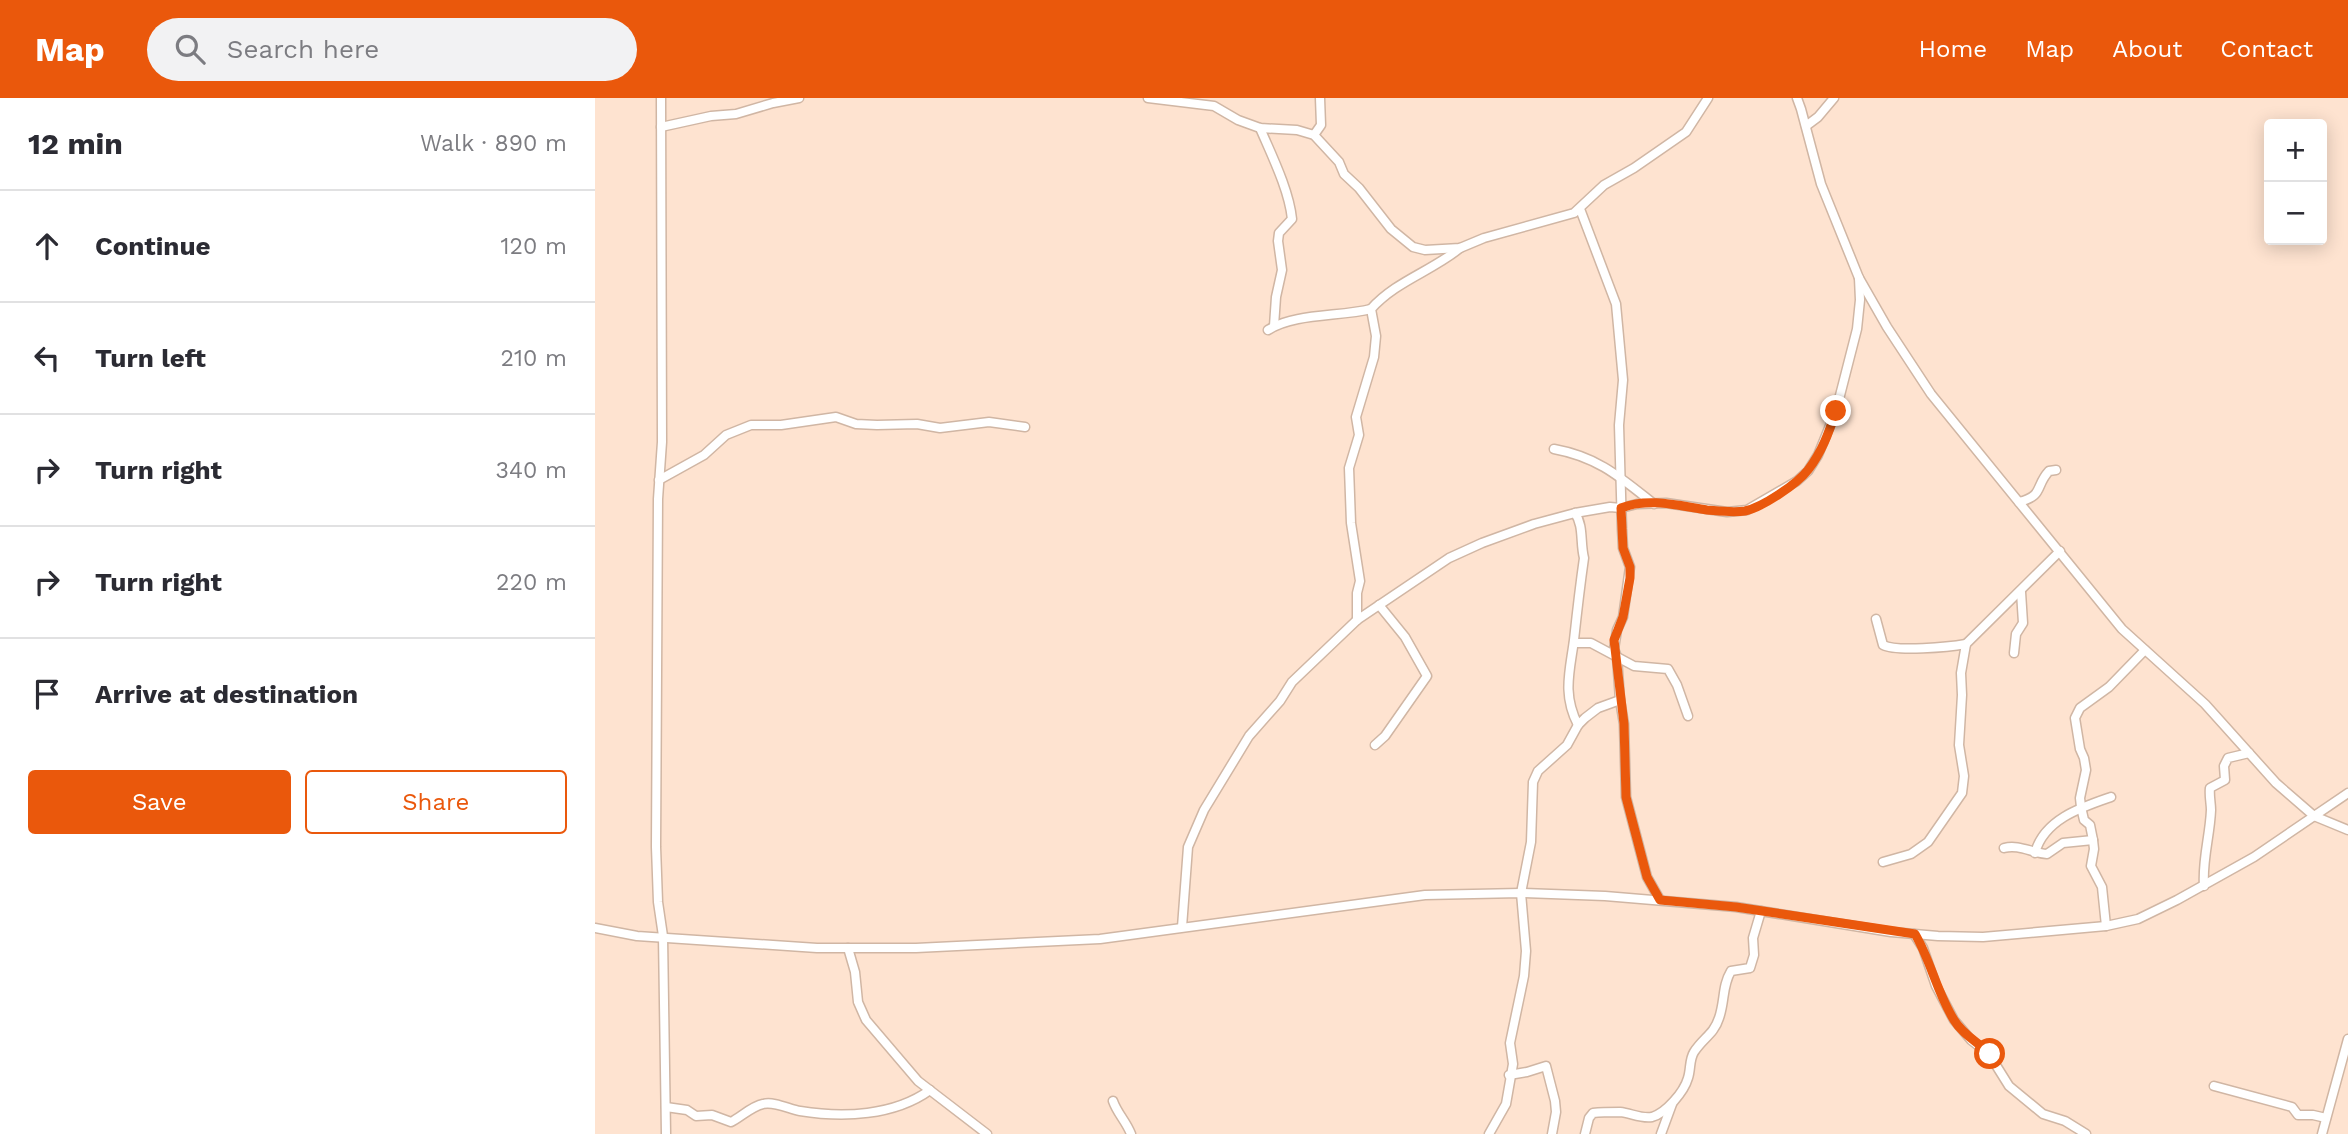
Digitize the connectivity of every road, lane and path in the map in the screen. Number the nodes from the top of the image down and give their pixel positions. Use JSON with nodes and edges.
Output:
{"nodes":[{"id":1,"x":661,"y":98,"type":"edge"},
{"id":2,"x":799,"y":98,"type":"edge"},
{"id":3,"x":1148,"y":98,"type":"edge"},
{"id":4,"x":1320,"y":98,"type":"edge"},
{"id":5,"x":1707,"y":98,"type":"edge"},
{"id":6,"x":1797,"y":98,"type":"edge"},
{"id":7,"x":1834,"y":98,"type":"edge"},
{"id":8,"x":1806,"y":126,"type":"junction"},
{"id":9,"x":661,"y":127,"type":"junction"},
{"id":10,"x":1260,"y":128,"type":"junction"},
{"id":11,"x":1314,"y":135,"type":"junction"},
{"id":12,"x":1580,"y":209,"type":"junction"},
{"id":13,"x":1460,"y":248,"type":"junction"},
{"id":14,"x":1859,"y":278,"type":"junction"},
{"id":15,"x":1371,"y":309,"type":"junction"},
{"id":16,"x":1025,"y":427,"type":"dead end"},
{"id":17,"x":1554,"y":449,"type":"dead end"},
{"id":18,"x":2056,"y":470,"type":"dead end"},
{"id":19,"x":1619,"y":476,"type":"junction"},
{"id":20,"x":659,"y":480,"type":"junction"},
{"id":21,"x":2019,"y":502,"type":"junction"},
{"id":22,"x":1654,"y":504,"type":"junction"},
{"id":23,"x":1621,"y":508,"type":"junction"},
{"id":24,"x":1574,"y":513,"type":"junction"},
{"id":25,"x":2060,"y":551,"type":"junction"},
{"id":26,"x":2021,"y":592,"type":"junction"},
{"id":27,"x":1379,"y":605,"type":"junction"},
{"id":28,"x":1357,"y":620,"type":"junction"},
{"id":29,"x":1876,"y":620,"type":"dead end"},
{"id":30,"x":1574,"y":643,"type":"junction"},
{"id":31,"x":1966,"y":645,"type":"junction"},
{"id":32,"x":2145,"y":650,"type":"junction"},
{"id":33,"x":2014,"y":653,"type":"dead end"},
{"id":34,"x":1617,"y":657,"type":"junction"},
{"id":35,"x":1620,"y":699,"type":"junction"},
{"id":36,"x":1688,"y":716,"type":"dead end"},
{"id":37,"x":1578,"y":725,"type":"junction"},
{"id":38,"x":1374,"y":745,"type":"dead end"},
{"id":39,"x":2249,"y":753,"type":"junction"},
{"id":40,"x":2348,"y":793,"type":"edge"},
{"id":41,"x":2111,"y":797,"type":"dead end"},
{"id":42,"x":2081,"y":807,"type":"junction"},
{"id":43,"x":2314,"y":816,"type":"junction"},
{"id":44,"x":2348,"y":830,"type":"edge"},
{"id":45,"x":2093,"y":840,"type":"junction"},
{"id":46,"x":2004,"y":848,"type":"dead end"},
{"id":47,"x":2035,"y":853,"type":"junction"},
{"id":48,"x":1884,"y":862,"type":"dead end"},
{"id":49,"x":2204,"y":886,"type":"junction"},
{"id":50,"x":1521,"y":892,"type":"junction"},
{"id":51,"x":1660,"y":900,"type":"junction"},
{"id":52,"x":1761,"y":911,"type":"junction"},
{"id":53,"x":2106,"y":926,"type":"junction"},
{"id":54,"x":1182,"y":927,"type":"junction"},
{"id":55,"x":595,"y":928,"type":"edge"},
{"id":56,"x":1915,"y":934,"type":"junction"},
{"id":57,"x":663,"y":936,"type":"junction"},
{"id":58,"x":848,"y":948,"type":"junction"},
{"id":59,"x":2348,"y":1039,"type":"edge"},
{"id":60,"x":1509,"y":1075,"type":"junction"},
{"id":61,"x":2214,"y":1086,"type":"dead end"},
{"id":62,"x":930,"y":1090,"type":"junction"},
{"id":63,"x":1675,"y":1098,"type":"junction"},
{"id":64,"x":1112,"y":1101,"type":"dead end"},
{"id":65,"x":666,"y":1107,"type":"junction"},
{"id":66,"x":2326,"y":1118,"type":"junction"},
{"id":67,"x":666,"y":1134,"type":"edge"},
{"id":68,"x":987,"y":1134,"type":"edge"},
{"id":69,"x":1131,"y":1134,"type":"edge"},
{"id":70,"x":1489,"y":1134,"type":"edge"},
{"id":71,"x":1552,"y":1134,"type":"edge"},
{"id":72,"x":1585,"y":1134,"type":"edge"},
{"id":73,"x":1661,"y":1134,"type":"edge"},
{"id":74,"x":2086,"y":1134,"type":"edge"},
{"id":75,"x":2322,"y":1134,"type":"edge"}],
"edges":[{"from":1,"to":9,"type":"street"},
{"from":2,"to":9,"type":"street"},
{"from":3,"to":10,"type":"street"},
{"from":4,"to":11,"type":"street"},
{"from":5,"to":12,"type":"street"},
{"from":6,"to":8,"type":"street"},
{"from":7,"to":8,"type":"street"},
{"from":8,"to":14,"type":"street"},
{"from":9,"to":20,"type":"street"},
{"from":10,"to":11,"type":"street"},
{"from":10,"to":15,"type":"street"},
{"from":11,"to":13,"type":"street"},
{"from":12,"to":13,"type":"street"},
{"from":12,"to":19,"type":"street"},
{"from":13,"to":15,"type":"street"},
{"from":14,"to":21,"type":"street"},
{"from":14,"to":22,"type":"street"},
{"from":15,"to":28,"type":"street"},
{"from":16,"to":20,"type":"street"},
{"from":17,"to":19,"type":"street"},
{"from":18,"to":21,"type":"street"},
{"from":19,"to":22,"type":"street"},
{"from":19,"to":23,"type":"street"},
{"from":20,"to":57,"type":"street"},
{"from":21,"to":25,"type":"street"},
{"from":22,"to":23,"type":"street"},
{"from":23,"to":24,"type":"street"},
{"from":23,"to":34,"type":"street"},
{"from":24,"to":27,"type":"street"},
{"from":24,"to":30,"type":"street"},
{"from":25,"to":26,"type":"street"},
{"from":25,"to":32,"type":"street"},
{"from":26,"to":31,"type":"street"},
{"from":26,"to":33,"type":"street"},
{"from":27,"to":28,"type":"street"},
{"from":27,"to":38,"type":"street"},
{"from":28,"to":54,"type":"street"},
{"from":29,"to":31,"type":"street"},
{"from":30,"to":34,"type":"street"},
{"from":30,"to":37,"type":"street"},
{"from":31,"to":48,"type":"street"},
{"from":32,"to":39,"type":"street"},
{"from":32,"to":42,"type":"street"},
{"from":34,"to":35,"type":"street"},
{"from":34,"to":36,"type":"street"},
{"from":35,"to":37,"type":"street"},
{"from":35,"to":51,"type":"street"},
{"from":37,"to":50,"type":"street"},
{"from":39,"to":43,"type":"street"},
{"from":39,"to":49,"type":"street"},
{"from":40,"to":43,"type":"street"},
{"from":41,"to":42,"type":"street"},
{"from":42,"to":45,"type":"street"},
{"from":42,"to":47,"type":"street"},
{"from":43,"to":44,"type":"street"},
{"from":43,"to":49,"type":"street"},
{"from":45,"to":47,"type":"street"},
{"from":45,"to":53,"type":"street"},
{"from":46,"to":47,"type":"street"},
{"from":49,"to":53,"type":"street"},
{"from":50,"to":51,"type":"street"},
{"from":50,"to":54,"type":"street"},
{"from":50,"to":60,"type":"street"},
{"from":51,"to":52,"type":"street"},
{"from":52,"to":56,"type":"street"},
{"from":52,"to":63,"type":"street"},
{"from":53,"to":56,"type":"street"},
{"from":54,"to":58,"type":"street"},
{"from":55,"to":57,"type":"street"},
{"from":56,"to":74,"type":"street"},
{"from":57,"to":58,"type":"street"},
{"from":57,"to":65,"type":"street"},
{"from":58,"to":62,"type":"street"},
{"from":59,"to":66,"type":"street"},
{"from":60,"to":70,"type":"street"},
{"from":60,"to":71,"type":"street"},
{"from":61,"to":66,"type":"street"},
{"from":62,"to":65,"type":"street"},
{"from":62,"to":68,"type":"street"},
{"from":63,"to":72,"type":"street"},
{"from":63,"to":73,"type":"street"},
{"from":64,"to":69,"type":"street"},
{"from":65,"to":67,"type":"street"},
{"from":66,"to":75,"type":"street"}]}
